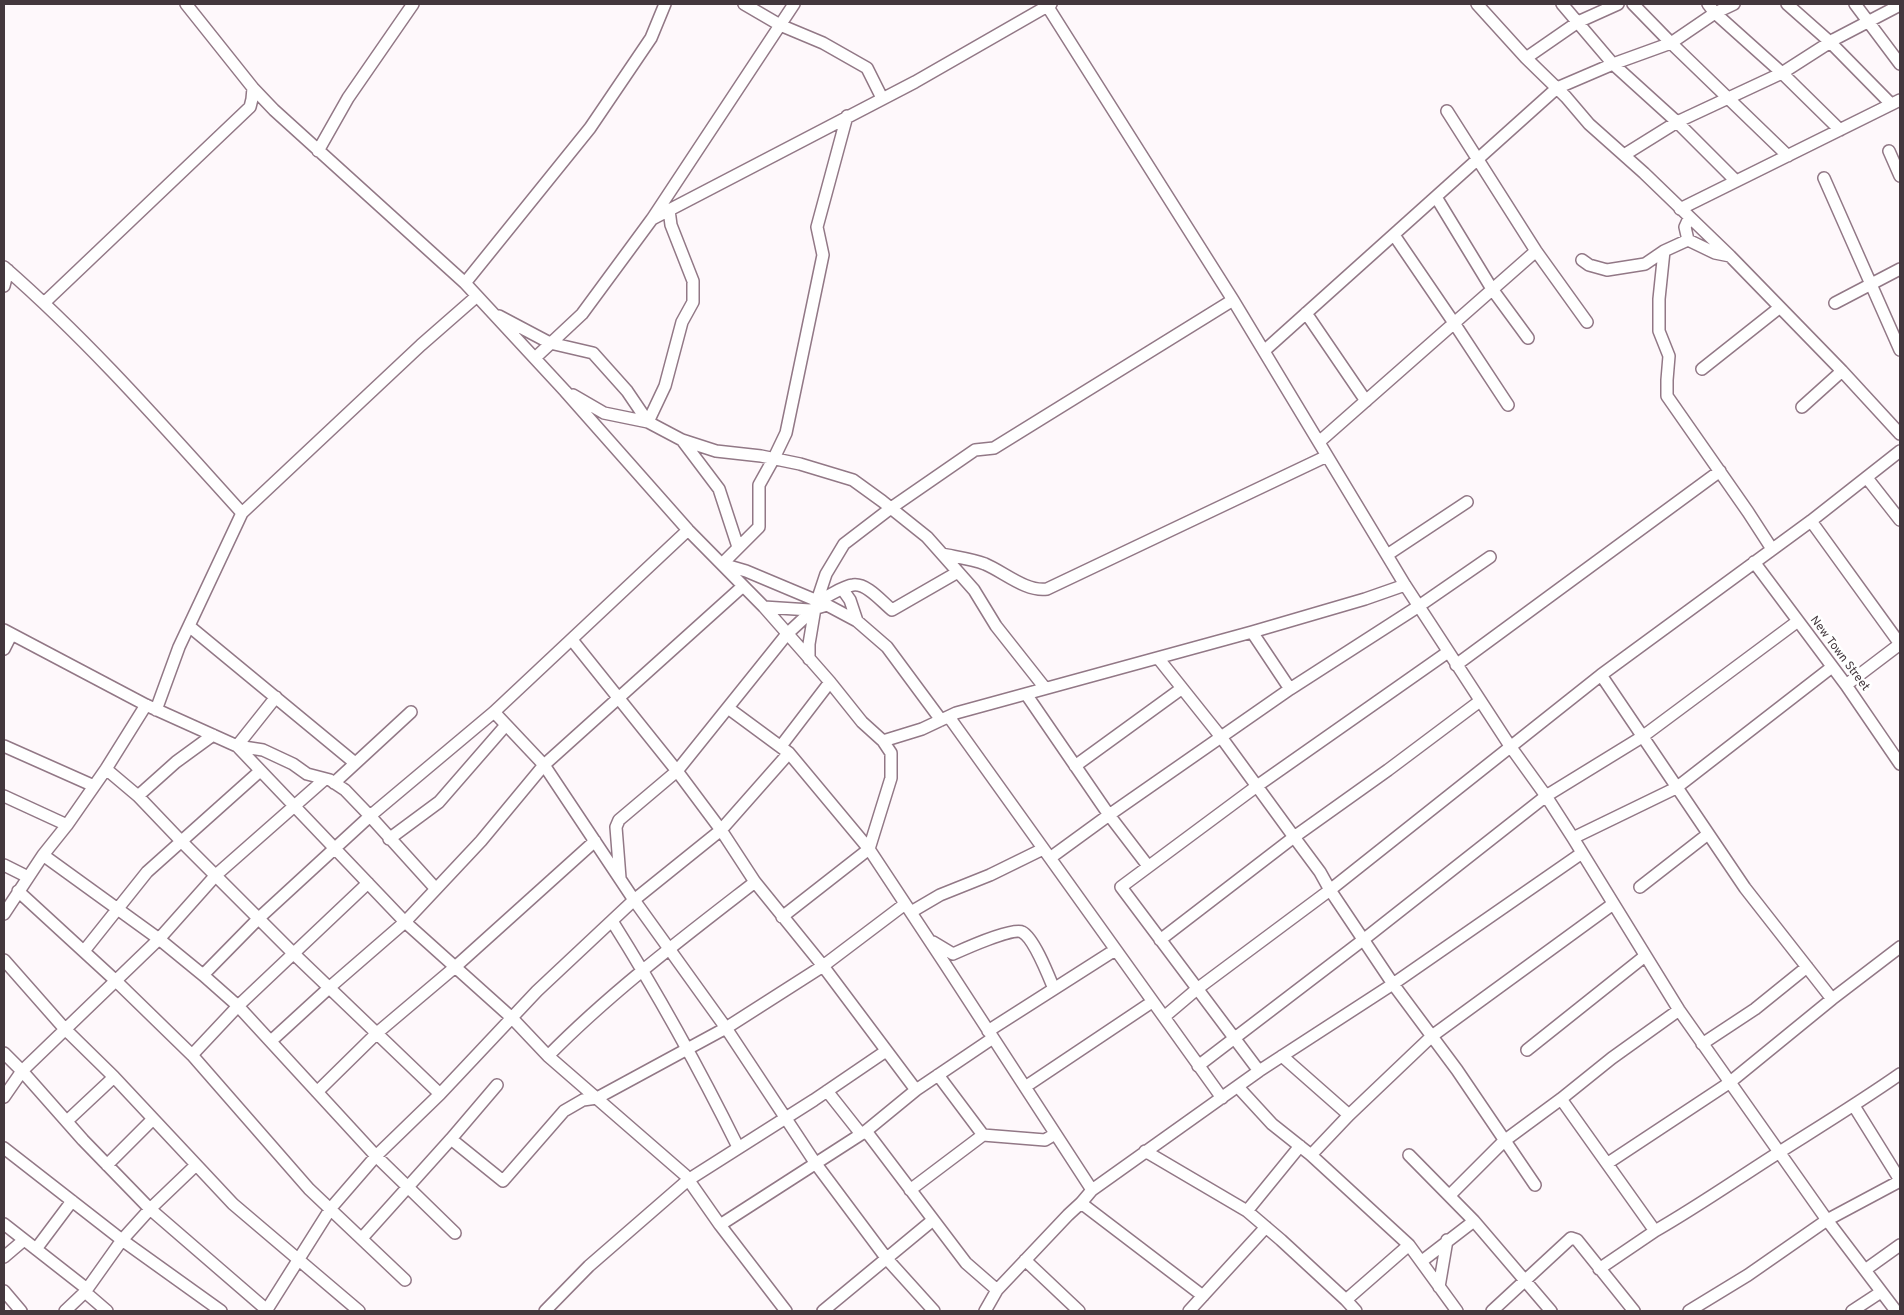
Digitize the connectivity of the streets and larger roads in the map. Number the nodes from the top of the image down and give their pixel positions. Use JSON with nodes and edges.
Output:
{"nodes":[{"id":1,"x":186,"y":4,"type":"edge"},
{"id":2,"x":413,"y":4,"type":"edge"},
{"id":3,"x":665,"y":4,"type":"edge"},
{"id":4,"x":744,"y":4,"type":"edge"},
{"id":5,"x":794,"y":4,"type":"edge"},
{"id":6,"x":1477,"y":4,"type":"edge"},
{"id":7,"x":1562,"y":4,"type":"edge"},
{"id":8,"x":1618,"y":4,"type":"edge"},
{"id":9,"x":1633,"y":4,"type":"edge"},
{"id":10,"x":1734,"y":4,"type":"edge"},
{"id":11,"x":1786,"y":4,"type":"edge"},
{"id":12,"x":1854,"y":4,"type":"edge"},
{"id":13,"x":1048,"y":5,"type":"edge"},
{"id":14,"x":1900,"y":5,"type":"edge"},
{"id":15,"x":1712,"y":8,"type":"edge"},
{"id":16,"x":1578,"y":22,"type":"junction"},
{"id":17,"x":1867,"y":22,"type":"junction"},
{"id":18,"x":780,"y":25,"type":"junction"},
{"id":19,"x":1830,"y":42,"type":"junction"},
{"id":20,"x":1671,"y":43,"type":"junction"},
{"id":21,"x":1526,"y":58,"type":"junction"},
{"id":22,"x":1613,"y":64,"type":"junction"},
{"id":23,"x":1900,"y":64,"type":"edge"},
{"id":24,"x":1782,"y":73,"type":"junction"},
{"id":25,"x":253,"y":88,"type":"junction"},
{"id":26,"x":1557,"y":88,"type":"junction"},
{"id":27,"x":882,"y":98,"type":"junction"},
{"id":28,"x":1727,"y":98,"type":"junction"},
{"id":29,"x":1896,"y":102,"type":"edge"},
{"id":30,"x":1447,"y":111,"type":"dead end"},
{"id":31,"x":847,"y":116,"type":"junction"},
{"id":32,"x":1677,"y":122,"type":"junction"},
{"id":33,"x":1840,"y":130,"type":"junction"},
{"id":34,"x":318,"y":151,"type":"junction"},
{"id":35,"x":1890,"y":151,"type":"dead end"},
{"id":36,"x":1624,"y":155,"type":"junction"},
{"id":37,"x":1788,"y":156,"type":"junction"},
{"id":38,"x":1478,"y":159,"type":"junction"},
{"id":39,"x":1900,"y":176,"type":"edge"},
{"id":40,"x":1824,"y":178,"type":"dead end"},
{"id":41,"x":1736,"y":181,"type":"junction"},
{"id":42,"x":1436,"y":197,"type":"junction"},
{"id":43,"x":1680,"y":209,"type":"junction"},
{"id":44,"x":669,"y":210,"type":"junction"},
{"id":45,"x":1689,"y":218,"type":"junction"},
{"id":46,"x":652,"y":219,"type":"junction"},
{"id":47,"x":1394,"y":235,"type":"junction"},
{"id":48,"x":1688,"y":240,"type":"junction"},
{"id":49,"x":1536,"y":251,"type":"junction"},
{"id":50,"x":1664,"y":251,"type":"junction"},
{"id":51,"x":1730,"y":256,"type":"junction"},
{"id":52,"x":1582,"y":260,"type":"dead end"},
{"id":53,"x":6,"y":268,"type":"edge"},
{"id":54,"x":1900,"y":269,"type":"edge"},
{"id":55,"x":465,"y":283,"type":"junction"},
{"id":56,"x":1871,"y":284,"type":"junction"},
{"id":57,"x":4,"y":286,"type":"edge"},
{"id":58,"x":1492,"y":289,"type":"junction"},
{"id":59,"x":477,"y":296,"type":"junction"},
{"id":60,"x":1233,"y":300,"type":"junction"},
{"id":61,"x":45,"y":302,"type":"junction"},
{"id":62,"x":1835,"y":303,"type":"dead end"},
{"id":63,"x":1779,"y":308,"type":"junction"},
{"id":64,"x":491,"y":312,"type":"junction"},
{"id":65,"x":1306,"y":313,"type":"junction"},
{"id":66,"x":1587,"y":322,"type":"dead end"},
{"id":67,"x":1454,"y":323,"type":"junction"},
{"id":68,"x":1528,"y":338,"type":"dead end"},
{"id":69,"x":550,"y":343,"type":"junction"},
{"id":70,"x":1900,"y":350,"type":"edge"},
{"id":71,"x":1264,"y":351,"type":"junction"},
{"id":72,"x":535,"y":358,"type":"junction"},
{"id":73,"x":1702,"y":369,"type":"dead end"},
{"id":74,"x":1842,"y":371,"type":"junction"},
{"id":75,"x":565,"y":390,"type":"junction"},
{"id":76,"x":1366,"y":401,"type":"junction"},
{"id":77,"x":1508,"y":405,"type":"dead end"},
{"id":78,"x":1802,"y":407,"type":"dead end"},
{"id":79,"x":648,"y":422,"type":"junction"},
{"id":80,"x":1900,"y":434,"type":"edge"},
{"id":81,"x":682,"y":440,"type":"junction"},
{"id":82,"x":1319,"y":442,"type":"junction"},
{"id":83,"x":1900,"y":452,"type":"edge"},
{"id":84,"x":1327,"y":456,"type":"junction"},
{"id":85,"x":774,"y":458,"type":"junction"},
{"id":86,"x":1720,"y":472,"type":"junction"},
{"id":87,"x":1867,"y":478,"type":"junction"},
{"id":88,"x":1467,"y":502,"type":"dead end"},
{"id":89,"x":891,"y":508,"type":"junction"},
{"id":90,"x":242,"y":513,"type":"junction"},
{"id":91,"x":1900,"y":520,"type":"edge"},
{"id":92,"x":1811,"y":521,"type":"junction"},
{"id":93,"x":688,"y":530,"type":"junction"},
{"id":94,"x":738,"y":547,"type":"junction"},
{"id":95,"x":1772,"y":549,"type":"junction"},
{"id":96,"x":942,"y":554,"type":"junction"},
{"id":97,"x":1387,"y":555,"type":"junction"},
{"id":98,"x":1490,"y":557,"type":"dead end"},
{"id":99,"x":1754,"y":562,"type":"junction"},
{"id":100,"x":722,"y":564,"type":"junction"},
{"id":101,"x":958,"y":572,"type":"junction"},
{"id":102,"x":1405,"y":585,"type":"junction"},
{"id":103,"x":743,"y":586,"type":"junction"},
{"id":104,"x":843,"y":590,"type":"junction"},
{"id":105,"x":820,"y":604,"type":"junction"},
{"id":106,"x":1419,"y":606,"type":"junction"},
{"id":107,"x":764,"y":608,"type":"junction"},
{"id":108,"x":857,"y":621,"type":"junction"},
{"id":109,"x":1798,"y":621,"type":"junction"},
{"id":110,"x":189,"y":626,"type":"junction"},
{"id":111,"x":1252,"y":632,"type":"junction"},
{"id":112,"x":7,"y":633,"type":"edge"},
{"id":113,"x":787,"y":634,"type":"junction"},
{"id":114,"x":572,"y":640,"type":"junction"},
{"id":115,"x":1900,"y":644,"type":"edge"},
{"id":116,"x":4,"y":649,"type":"edge"},
{"id":117,"x":1448,"y":652,"type":"junction"},
{"id":118,"x":1158,"y":658,"type":"junction"},
{"id":119,"x":810,"y":659,"type":"junction"},
{"id":120,"x":1456,"y":665,"type":"junction"},
{"id":121,"x":1832,"y":667,"type":"junction"},
{"id":122,"x":1601,"y":675,"type":"junction"},
{"id":123,"x":830,"y":682,"type":"junction"},
{"id":124,"x":1846,"y":685,"type":"junction"},
{"id":125,"x":1045,"y":688,"type":"junction"},
{"id":126,"x":1182,"y":689,"type":"junction"},
{"id":127,"x":1290,"y":689,"type":"junction"},
{"id":128,"x":1026,"y":694,"type":"junction"},
{"id":129,"x":618,"y":696,"type":"junction"},
{"id":130,"x":276,"y":697,"type":"junction"},
{"id":131,"x":1480,"y":701,"type":"junction"},
{"id":132,"x":151,"y":707,"type":"junction"},
{"id":133,"x":728,"y":708,"type":"junction"},
{"id":134,"x":411,"y":712,"type":"dead end"},
{"id":135,"x":494,"y":712,"type":"junction"},
{"id":136,"x":945,"y":719,"type":"junction"},
{"id":137,"x":506,"y":725,"type":"junction"},
{"id":138,"x":213,"y":735,"type":"junction"},
{"id":139,"x":1221,"y":737,"type":"junction"},
{"id":140,"x":1642,"y":738,"type":"junction"},
{"id":141,"x":883,"y":741,"type":"junction"},
{"id":142,"x":4,"y":746,"type":"edge"},
{"id":143,"x":237,"y":746,"type":"junction"},
{"id":144,"x":1510,"y":746,"type":"junction"},
{"id":145,"x":785,"y":750,"type":"junction"},
{"id":146,"x":355,"y":763,"type":"junction"},
{"id":147,"x":1900,"y":764,"type":"edge"},
{"id":148,"x":544,"y":765,"type":"junction"},
{"id":149,"x":1074,"y":766,"type":"junction"},
{"id":150,"x":106,"y":769,"type":"junction"},
{"id":151,"x":260,"y":770,"type":"junction"},
{"id":152,"x":678,"y":771,"type":"junction"},
{"id":153,"x":330,"y":781,"type":"junction"},
{"id":154,"x":94,"y":786,"type":"junction"},
{"id":155,"x":1257,"y":786,"type":"junction"},
{"id":156,"x":1676,"y":788,"type":"junction"},
{"id":157,"x":4,"y":796,"type":"edge"},
{"id":158,"x":138,"y":796,"type":"junction"},
{"id":159,"x":1546,"y":796,"type":"junction"},
{"id":160,"x":294,"y":807,"type":"junction"},
{"id":161,"x":1109,"y":815,"type":"junction"},
{"id":162,"x":370,"y":816,"type":"junction"},
{"id":163,"x":67,"y":825,"type":"junction"},
{"id":164,"x":721,"y":830,"type":"junction"},
{"id":165,"x":1708,"y":834,"type":"junction"},
{"id":166,"x":1294,"y":838,"type":"junction"},
{"id":167,"x":1573,"y":838,"type":"junction"},
{"id":168,"x":389,"y":839,"type":"junction"},
{"id":169,"x":181,"y":842,"type":"junction"},
{"id":170,"x":595,"y":842,"type":"junction"},
{"id":171,"x":1043,"y":848,"type":"junction"},
{"id":172,"x":335,"y":849,"type":"junction"},
{"id":173,"x":869,"y":849,"type":"junction"},
{"id":174,"x":1582,"y":853,"type":"junction"},
{"id":175,"x":43,"y":855,"type":"junction"},
{"id":176,"x":1050,"y":858,"type":"junction"},
{"id":177,"x":4,"y":865,"type":"edge"},
{"id":178,"x":1148,"y":866,"type":"junction"},
{"id":179,"x":216,"y":875,"type":"junction"},
{"id":180,"x":28,"y":877,"type":"junction"},
{"id":181,"x":620,"y":879,"type":"junction"},
{"id":182,"x":755,"y":882,"type":"junction"},
{"id":183,"x":368,"y":883,"type":"junction"},
{"id":184,"x":1640,"y":887,"type":"dead end"},
{"id":185,"x":436,"y":890,"type":"junction"},
{"id":186,"x":1330,"y":890,"type":"junction"},
{"id":187,"x":18,"y":891,"type":"junction"},
{"id":188,"x":634,"y":900,"type":"junction"},
{"id":189,"x":1613,"y":904,"type":"junction"},
{"id":190,"x":908,"y":908,"type":"junction"},
{"id":191,"x":117,"y":909,"type":"junction"},
{"id":192,"x":4,"y":914,"type":"edge"},
{"id":193,"x":782,"y":917,"type":"junction"},
{"id":194,"x":259,"y":918,"type":"junction"},
{"id":195,"x":612,"y":920,"type":"junction"},
{"id":196,"x":405,"y":922,"type":"junction"},
{"id":197,"x":159,"y":940,"type":"junction"},
{"id":198,"x":930,"y":940,"type":"junction"},
{"id":199,"x":1160,"y":940,"type":"junction"},
{"id":200,"x":1364,"y":940,"type":"junction"},
{"id":201,"x":669,"y":949,"type":"junction"},
{"id":202,"x":1115,"y":950,"type":"junction"},
{"id":203,"x":84,"y":951,"type":"junction"},
{"id":204,"x":1898,"y":952,"type":"edge"},
{"id":205,"x":294,"y":954,"type":"junction"},
{"id":206,"x":1645,"y":956,"type":"junction"},
{"id":207,"x":4,"y":960,"type":"edge"},
{"id":208,"x":823,"y":966,"type":"junction"},
{"id":209,"x":1807,"y":967,"type":"junction"},
{"id":210,"x":454,"y":968,"type":"junction"},
{"id":211,"x":644,"y":970,"type":"junction"},
{"id":212,"x":203,"y":975,"type":"junction"},
{"id":213,"x":116,"y":980,"type":"junction"},
{"id":214,"x":1392,"y":984,"type":"junction"},
{"id":215,"x":330,"y":987,"type":"junction"},
{"id":216,"x":1054,"y":989,"type":"junction"},
{"id":217,"x":1198,"y":990,"type":"junction"},
{"id":218,"x":1832,"y":998,"type":"junction"},
{"id":219,"x":1152,"y":1002,"type":"junction"},
{"id":220,"x":238,"y":1006,"type":"junction"},
{"id":221,"x":1679,"y":1010,"type":"junction"},
{"id":222,"x":512,"y":1018,"type":"junction"},
{"id":223,"x":1164,"y":1018,"type":"junction"},
{"id":224,"x":64,"y":1028,"type":"junction"},
{"id":225,"x":726,"y":1028,"type":"junction"},
{"id":226,"x":377,"y":1032,"type":"junction"},
{"id":227,"x":990,"y":1034,"type":"junction"},
{"id":228,"x":1432,"y":1036,"type":"junction"},
{"id":229,"x":1234,"y":1039,"type":"junction"},
{"id":230,"x":271,"y":1042,"type":"junction"},
{"id":231,"x":1702,"y":1044,"type":"junction"},
{"id":232,"x":687,"y":1049,"type":"junction"},
{"id":233,"x":1527,"y":1050,"type":"dead end"},
{"id":234,"x":886,"y":1051,"type":"junction"},
{"id":235,"x":4,"y":1053,"type":"edge"},
{"id":236,"x":192,"y":1055,"type":"junction"},
{"id":237,"x":548,"y":1056,"type":"junction"},
{"id":238,"x":1282,"y":1056,"type":"junction"},
{"id":239,"x":1198,"y":1066,"type":"junction"},
{"id":240,"x":22,"y":1071,"type":"junction"},
{"id":241,"x":1260,"y":1072,"type":"junction"},
{"id":242,"x":1900,"y":1074,"type":"edge"},
{"id":243,"x":938,"y":1075,"type":"junction"},
{"id":244,"x":114,"y":1077,"type":"junction"},
{"id":245,"x":1729,"y":1083,"type":"junction"},
{"id":246,"x":497,"y":1085,"type":"dead end"},
{"id":247,"x":1025,"y":1087,"type":"junction"},
{"id":248,"x":1238,"y":1087,"type":"junction"},
{"id":249,"x":916,"y":1090,"type":"junction"},
{"id":250,"x":827,"y":1091,"type":"junction"},
{"id":251,"x":317,"y":1092,"type":"junction"},
{"id":252,"x":440,"y":1094,"type":"junction"},
{"id":253,"x":4,"y":1097,"type":"edge"},
{"id":254,"x":597,"y":1098,"type":"junction"},
{"id":255,"x":1222,"y":1098,"type":"junction"},
{"id":256,"x":1561,"y":1099,"type":"junction"},
{"id":257,"x":1854,"y":1106,"type":"junction"},
{"id":258,"x":1349,"y":1115,"type":"junction"},
{"id":259,"x":786,"y":1116,"type":"junction"},
{"id":260,"x":153,"y":1119,"type":"junction"},
{"id":261,"x":67,"y":1121,"type":"junction"},
{"id":262,"x":863,"y":1133,"type":"junction"},
{"id":263,"x":1055,"y":1134,"type":"junction"},
{"id":264,"x":984,"y":1135,"type":"junction"},
{"id":265,"x":451,"y":1139,"type":"junction"},
{"id":266,"x":1504,"y":1140,"type":"junction"},
{"id":267,"x":1300,"y":1146,"type":"junction"},
{"id":268,"x":738,"y":1147,"type":"junction"},
{"id":269,"x":4,"y":1148,"type":"edge"},
{"id":270,"x":1145,"y":1151,"type":"junction"},
{"id":271,"x":1779,"y":1152,"type":"junction"},
{"id":272,"x":1311,"y":1155,"type":"junction"},
{"id":273,"x":1409,"y":1155,"type":"dead end"},
{"id":274,"x":376,"y":1156,"type":"junction"},
{"id":275,"x":1608,"y":1163,"type":"junction"},
{"id":276,"x":816,"y":1164,"type":"junction"},
{"id":277,"x":107,"y":1165,"type":"junction"},
{"id":278,"x":196,"y":1165,"type":"junction"},
{"id":279,"x":688,"y":1180,"type":"junction"},
{"id":280,"x":1900,"y":1180,"type":"edge"},
{"id":281,"x":1535,"y":1185,"type":"dead end"},
{"id":282,"x":408,"y":1188,"type":"junction"},
{"id":283,"x":910,"y":1190,"type":"junction"},
{"id":284,"x":1092,"y":1190,"type":"junction"},
{"id":285,"x":1450,"y":1195,"type":"junction"},
{"id":286,"x":72,"y":1201,"type":"junction"},
{"id":287,"x":1081,"y":1203,"type":"junction"},
{"id":288,"x":331,"y":1208,"type":"junction"},
{"id":289,"x":150,"y":1209,"type":"junction"},
{"id":290,"x":1247,"y":1211,"type":"junction"},
{"id":291,"x":933,"y":1220,"type":"junction"},
{"id":292,"x":1827,"y":1220,"type":"junction"},
{"id":293,"x":1474,"y":1221,"type":"junction"},
{"id":294,"x":4,"y":1224,"type":"edge"},
{"id":295,"x":720,"y":1225,"type":"junction"},
{"id":296,"x":1266,"y":1228,"type":"junction"},
{"id":297,"x":1655,"y":1231,"type":"junction"},
{"id":298,"x":455,"y":1233,"type":"dead end"},
{"id":299,"x":362,"y":1238,"type":"junction"},
{"id":300,"x":24,"y":1240,"type":"junction"},
{"id":301,"x":122,"y":1240,"type":"junction"},
{"id":302,"x":1447,"y":1240,"type":"junction"},
{"id":303,"x":1409,"y":1245,"type":"junction"},
{"id":304,"x":1900,"y":1245,"type":"edge"},
{"id":305,"x":36,"y":1249,"type":"junction"},
{"id":306,"x":4,"y":1257,"type":"edge"},
{"id":307,"x":887,"y":1259,"type":"junction"},
{"id":308,"x":297,"y":1260,"type":"junction"},
{"id":309,"x":1025,"y":1260,"type":"junction"},
{"id":310,"x":1422,"y":1261,"type":"junction"},
{"id":311,"x":1599,"y":1269,"type":"junction"},
{"id":312,"x":1864,"y":1270,"type":"junction"},
{"id":313,"x":405,"y":1280,"type":"dead end"},
{"id":314,"x":1525,"y":1282,"type":"junction"},
{"id":315,"x":1439,"y":1287,"type":"junction"},
{"id":316,"x":997,"y":1290,"type":"junction"},
{"id":317,"x":86,"y":1291,"type":"junction"},
{"id":318,"x":4,"y":1292,"type":"edge"},
{"id":319,"x":1882,"y":1292,"type":"junction"},
{"id":320,"x":1203,"y":1296,"type":"junction"},
{"id":321,"x":1346,"y":1300,"type":"junction"},
{"id":322,"x":1706,"y":1307,"type":"edge"},
{"id":323,"x":926,"y":1308,"type":"edge"},
{"id":324,"x":988,"y":1310,"type":"edge"},
{"id":325,"x":21,"y":1311,"type":"edge"},
{"id":326,"x":65,"y":1311,"type":"edge"},
{"id":327,"x":107,"y":1311,"type":"edge"},
{"id":328,"x":220,"y":1311,"type":"edge"},
{"id":329,"x":267,"y":1311,"type":"edge"},
{"id":330,"x":359,"y":1311,"type":"edge"},
{"id":331,"x":545,"y":1311,"type":"edge"},
{"id":332,"x":786,"y":1311,"type":"edge"},
{"id":333,"x":823,"y":1311,"type":"edge"},
{"id":334,"x":1079,"y":1311,"type":"edge"},
{"id":335,"x":1189,"y":1311,"type":"edge"},
{"id":336,"x":1356,"y":1311,"type":"edge"},
{"id":337,"x":1457,"y":1311,"type":"edge"},
{"id":338,"x":1492,"y":1311,"type":"edge"},
{"id":339,"x":1551,"y":1311,"type":"edge"},
{"id":340,"x":1634,"y":1311,"type":"edge"},
{"id":341,"x":1689,"y":1311,"type":"edge"},
{"id":342,"x":1852,"y":1311,"type":"edge"},
{"id":343,"x":1896,"y":1311,"type":"edge"}],
"edges":[{"from":1,"to":25,"type":"street"},
{"from":2,"to":34,"type":"street"},
{"from":3,"to":55,"type":"street"},
{"from":4,"to":18,"type":"street"},
{"from":5,"to":18,"type":"street"},
{"from":6,"to":21,"type":"street"},
{"from":7,"to":16,"type":"street"},
{"from":8,"to":16,"type":"street"},
{"from":9,"to":20,"type":"street"},
{"from":10,"to":15,"type":"street"},
{"from":11,"to":19,"type":"street"},
{"from":12,"to":17,"type":"street"},
{"from":13,"to":27,"type":"street"},
{"from":13,"to":60,"type":"street"},
{"from":14,"to":17,"type":"street"},
{"from":15,"to":20,"type":"street"},
{"from":15,"to":24,"type":"street"},
{"from":16,"to":21,"type":"street"},
{"from":16,"to":22,"type":"street"},
{"from":17,"to":19,"type":"street"},
{"from":17,"to":23,"type":"street"},
{"from":18,"to":27,"type":"street"},
{"from":18,"to":46,"type":"street"},
{"from":19,"to":24,"type":"street"},
{"from":19,"to":29,"type":"street"},
{"from":20,"to":22,"type":"street"},
{"from":20,"to":28,"type":"street"},
{"from":21,"to":26,"type":"street"},
{"from":22,"to":26,"type":"street"},
{"from":22,"to":32,"type":"street"},
{"from":24,"to":28,"type":"street"},
{"from":24,"to":33,"type":"street"},
{"from":25,"to":34,"type":"street"},
{"from":25,"to":61,"type":"street"},
{"from":26,"to":36,"type":"street"},
{"from":26,"to":38,"type":"street"},
{"from":27,"to":31,"type":"street"},
{"from":28,"to":32,"type":"street"},
{"from":28,"to":37,"type":"street"},
{"from":29,"to":33,"type":"street"},
{"from":30,"to":38,"type":"street"},
{"from":31,"to":44,"type":"street"},
{"from":31,"to":85,"type":"street"},
{"from":32,"to":36,"type":"street"},
{"from":32,"to":41,"type":"street"},
{"from":33,"to":37,"type":"street"},
{"from":34,"to":55,"type":"street"},
{"from":35,"to":39,"type":"street"},
{"from":36,"to":43,"type":"street"},
{"from":37,"to":41,"type":"street"},
{"from":38,"to":42,"type":"street"},
{"from":38,"to":49,"type":"street"},
{"from":40,"to":56,"type":"street"},
{"from":41,"to":43,"type":"street"},
{"from":42,"to":47,"type":"street"},
{"from":42,"to":58,"type":"street"},
{"from":43,"to":45,"type":"street"},
{"from":44,"to":46,"type":"street"},
{"from":44,"to":79,"type":"street"},
{"from":45,"to":48,"type":"street"},
{"from":45,"to":51,"type":"street"},
{"from":46,"to":69,"type":"street"},
{"from":47,"to":65,"type":"street"},
{"from":47,"to":67,"type":"street"},
{"from":48,"to":50,"type":"street"},
{"from":48,"to":51,"type":"street"},
{"from":49,"to":58,"type":"street"},
{"from":49,"to":66,"type":"street"},
{"from":50,"to":52,"type":"street"},
{"from":50,"to":86,"type":"street"},
{"from":51,"to":63,"type":"street"},
{"from":53,"to":57,"type":"street"},
{"from":53,"to":61,"type":"street"},
{"from":54,"to":56,"type":"street"},
{"from":55,"to":59,"type":"street"},
{"from":56,"to":62,"type":"street"},
{"from":56,"to":70,"type":"street"},
{"from":58,"to":67,"type":"street"},
{"from":58,"to":68,"type":"street"},
{"from":59,"to":64,"type":"street"},
{"from":59,"to":90,"type":"street"},
{"from":60,"to":71,"type":"street"},
{"from":60,"to":89,"type":"street"},
{"from":61,"to":90,"type":"street"},
{"from":63,"to":73,"type":"street"},
{"from":63,"to":74,"type":"street"},
{"from":64,"to":69,"type":"street"},
{"from":64,"to":72,"type":"street"},
{"from":65,"to":71,"type":"street"},
{"from":65,"to":76,"type":"street"},
{"from":67,"to":76,"type":"street"},
{"from":67,"to":77,"type":"street"},
{"from":69,"to":72,"type":"street"},
{"from":69,"to":79,"type":"street"},
{"from":71,"to":82,"type":"street"},
{"from":72,"to":75,"type":"street"},
{"from":74,"to":78,"type":"street"},
{"from":74,"to":80,"type":"street"},
{"from":75,"to":79,"type":"street"},
{"from":75,"to":93,"type":"street"},
{"from":76,"to":82,"type":"street"},
{"from":79,"to":81,"type":"street"},
{"from":81,"to":85,"type":"street"},
{"from":81,"to":94,"type":"street"},
{"from":82,"to":84,"type":"street"},
{"from":83,"to":87,"type":"street"},
{"from":84,"to":96,"type":"street"},
{"from":84,"to":97,"type":"street"},
{"from":85,"to":89,"type":"street"},
{"from":85,"to":94,"type":"street"},
{"from":86,"to":95,"type":"street"},
{"from":86,"to":120,"type":"street"},
{"from":87,"to":91,"type":"street"},
{"from":87,"to":92,"type":"street"},
{"from":88,"to":97,"type":"street"},
{"from":89,"to":96,"type":"street"},
{"from":89,"to":105,"type":"street"},
{"from":90,"to":110,"type":"street"},
{"from":92,"to":95,"type":"street"},
{"from":92,"to":115,"type":"street"},
{"from":93,"to":100,"type":"street"},
{"from":93,"to":114,"type":"street"},
{"from":94,"to":100,"type":"street"},
{"from":95,"to":99,"type":"street"},
{"from":96,"to":101,"type":"street"},
{"from":97,"to":102,"type":"street"},
{"from":98,"to":106,"type":"street"},
{"from":99,"to":109,"type":"street","name":"New Town Street"},
{"from":99,"to":122,"type":"street"},
{"from":100,"to":103,"type":"street"},
{"from":100,"to":105,"type":"street"},
{"from":101,"to":104,"type":"street"},
{"from":101,"to":125,"type":"street"},
{"from":102,"to":106,"type":"street"},
{"from":102,"to":111,"type":"street"},
{"from":103,"to":107,"type":"street"},
{"from":103,"to":129,"type":"street"},
{"from":104,"to":105,"type":"street"},
{"from":104,"to":108,"type":"street"},
{"from":105,"to":107,"type":"street"},
{"from":105,"to":108,"type":"street"},
{"from":105,"to":113,"type":"street"},
{"from":105,"to":119,"type":"street"},
{"from":106,"to":117,"type":"street"},
{"from":106,"to":127,"type":"street"},
{"from":107,"to":113,"type":"street"},
{"from":108,"to":136,"type":"street"},
{"from":109,"to":121,"type":"street","name":"New Town Street"},
{"from":109,"to":140,"type":"street"},
{"from":110,"to":130,"type":"street"},
{"from":110,"to":132,"type":"street"},
{"from":111,"to":118,"type":"street"},
{"from":111,"to":127,"type":"street"},
{"from":112,"to":116,"type":"street"},
{"from":112,"to":132,"type":"street"},
{"from":113,"to":119,"type":"street"},
{"from":113,"to":133,"type":"street"},
{"from":114,"to":129,"type":"street"},
{"from":114,"to":135,"type":"street"},
{"from":115,"to":124,"type":"street"},
{"from":117,"to":120,"type":"street"},
{"from":117,"to":155,"type":"street"},
{"from":118,"to":125,"type":"street"},
{"from":118,"to":126,"type":"street"},
{"from":119,"to":123,"type":"street"},
{"from":120,"to":131,"type":"street"},
{"from":121,"to":124,"type":"street","name":"New Town Street"},
{"from":121,"to":156,"type":"street"},
{"from":122,"to":140,"type":"street"},
{"from":122,"to":144,"type":"street"},
{"from":123,"to":141,"type":"street"},
{"from":123,"to":145,"type":"street"},
{"from":124,"to":147,"type":"street","name":"New Town Street"},
{"from":125,"to":128,"type":"street"},
{"from":126,"to":139,"type":"street"},
{"from":126,"to":149,"type":"street"},
{"from":127,"to":139,"type":"street"},
{"from":128,"to":136,"type":"street"},
{"from":128,"to":149,"type":"street"},
{"from":129,"to":148,"type":"street"},
{"from":129,"to":152,"type":"street"},
{"from":130,"to":143,"type":"street"},
{"from":130,"to":146,"type":"street"},
{"from":131,"to":144,"type":"street"},
{"from":131,"to":166,"type":"street"},
{"from":132,"to":138,"type":"street"},
{"from":132,"to":150,"type":"street"},
{"from":133,"to":145,"type":"street"},
{"from":133,"to":152,"type":"street"},
{"from":134,"to":146,"type":"street"},
{"from":135,"to":137,"type":"street"},
{"from":135,"to":162,"type":"street"},
{"from":136,"to":141,"type":"street"},
{"from":136,"to":171,"type":"street"},
{"from":137,"to":148,"type":"street"},
{"from":137,"to":168,"type":"street"},
{"from":138,"to":143,"type":"street"},
{"from":138,"to":158,"type":"street"},
{"from":139,"to":155,"type":"street"},
{"from":139,"to":161,"type":"street"},
{"from":140,"to":156,"type":"street"},
{"from":140,"to":159,"type":"street"},
{"from":141,"to":173,"type":"street"},
{"from":142,"to":154,"type":"street"},
{"from":143,"to":151,"type":"street"},
{"from":143,"to":153,"type":"street"},
{"from":144,"to":159,"type":"street"},
{"from":144,"to":186,"type":"street"},
{"from":145,"to":164,"type":"street"},
{"from":145,"to":173,"type":"street"},
{"from":146,"to":153,"type":"street"},
{"from":148,"to":170,"type":"street"},
{"from":148,"to":185,"type":"street"},
{"from":149,"to":161,"type":"street"},
{"from":150,"to":154,"type":"street"},
{"from":150,"to":158,"type":"street"},
{"from":151,"to":160,"type":"street"},
{"from":151,"to":169,"type":"street"},
{"from":152,"to":164,"type":"street"},
{"from":152,"to":181,"type":"street"},
{"from":153,"to":160,"type":"street"},
{"from":153,"to":162,"type":"street"},
{"from":154,"to":163,"type":"street"},
{"from":155,"to":166,"type":"street"},
{"from":155,"to":178,"type":"street"},
{"from":156,"to":165,"type":"street"},
{"from":156,"to":167,"type":"street"},
{"from":157,"to":163,"type":"street"},
{"from":158,"to":169,"type":"street"},
{"from":159,"to":167,"type":"street"},
{"from":159,"to":200,"type":"street"},
{"from":160,"to":172,"type":"street"},
{"from":160,"to":179,"type":"street"},
{"from":161,"to":176,"type":"street"},
{"from":161,"to":178,"type":"street"},
{"from":162,"to":168,"type":"street"},
{"from":162,"to":172,"type":"street"},
{"from":163,"to":175,"type":"street"},
{"from":164,"to":182,"type":"street"},
{"from":164,"to":188,"type":"street"},
{"from":165,"to":184,"type":"street"},
{"from":165,"to":209,"type":"street"},
{"from":166,"to":186,"type":"street"},
{"from":166,"to":199,"type":"street"},
{"from":167,"to":174,"type":"street"},
{"from":168,"to":185,"type":"street"},
{"from":169,"to":179,"type":"street"},
{"from":169,"to":191,"type":"street"},
{"from":170,"to":181,"type":"street"},
{"from":170,"to":210,"type":"street"},
{"from":171,"to":176,"type":"street"},
{"from":171,"to":190,"type":"street"},
{"from":172,"to":183,"type":"street"},
{"from":172,"to":194,"type":"street"},
{"from":173,"to":190,"type":"street"},
{"from":173,"to":193,"type":"street"},
{"from":174,"to":189,"type":"street"},
{"from":174,"to":214,"type":"street"},
{"from":175,"to":180,"type":"street"},
{"from":175,"to":191,"type":"street"},
{"from":176,"to":202,"type":"street"},
{"from":177,"to":180,"type":"street"},
{"from":178,"to":199,"type":"street"},
{"from":179,"to":194,"type":"street"},
{"from":179,"to":197,"type":"street"},
{"from":180,"to":187,"type":"street"},
{"from":181,"to":188,"type":"street"},
{"from":182,"to":193,"type":"street"},
{"from":182,"to":201,"type":"street"},
{"from":183,"to":196,"type":"street"},
{"from":183,"to":205,"type":"street"},
{"from":185,"to":196,"type":"street"},
{"from":186,"to":200,"type":"street"},
{"from":186,"to":217,"type":"street"},
{"from":187,"to":192,"type":"street"},
{"from":187,"to":203,"type":"street"},
{"from":188,"to":195,"type":"street"},
{"from":188,"to":201,"type":"street"},
{"from":189,"to":206,"type":"street"},
{"from":189,"to":228,"type":"street"},
{"from":190,"to":198,"type":"street"},
{"from":190,"to":208,"type":"street"},
{"from":191,"to":197,"type":"street"},
{"from":191,"to":203,"type":"street"},
{"from":193,"to":208,"type":"street"},
{"from":194,"to":205,"type":"street"},
{"from":194,"to":212,"type":"street"},
{"from":195,"to":211,"type":"street"},
{"from":195,"to":222,"type":"street"},
{"from":196,"to":210,"type":"street"},
{"from":196,"to":215,"type":"street"},
{"from":197,"to":212,"type":"street"},
{"from":197,"to":213,"type":"street"},
{"from":198,"to":216,"type":"street"},
{"from":198,"to":227,"type":"street"},
{"from":199,"to":217,"type":"street"},
{"from":200,"to":214,"type":"street"},
{"from":200,"to":229,"type":"street"},
{"from":201,"to":211,"type":"street"},
{"from":201,"to":225,"type":"street"},
{"from":202,"to":216,"type":"street"},
{"from":202,"to":219,"type":"street"},
{"from":203,"to":213,"type":"street"},
{"from":204,"to":218,"type":"street"},
{"from":205,"to":215,"type":"street"},
{"from":205,"to":220,"type":"street"},
{"from":206,"to":221,"type":"street"},
{"from":206,"to":233,"type":"street"},
{"from":207,"to":224,"type":"street"},
{"from":208,"to":225,"type":"street"},
{"from":208,"to":234,"type":"street"},
{"from":209,"to":218,"type":"street"},
{"from":209,"to":231,"type":"street"},
{"from":210,"to":222,"type":"street"},
{"from":210,"to":226,"type":"street"},
{"from":211,"to":232,"type":"street"},
{"from":211,"to":237,"type":"street"},
{"from":212,"to":220,"type":"street"},
{"from":213,"to":224,"type":"street"},
{"from":213,"to":236,"type":"street"},
{"from":214,"to":228,"type":"street"},
{"from":214,"to":238,"type":"street"},
{"from":215,"to":226,"type":"street"},
{"from":215,"to":230,"type":"street"},
{"from":216,"to":227,"type":"street"},
{"from":217,"to":223,"type":"street"},
{"from":217,"to":229,"type":"street"},
{"from":218,"to":245,"type":"street"},
{"from":219,"to":223,"type":"street"},
{"from":219,"to":247,"type":"street"},
{"from":220,"to":230,"type":"street"},
{"from":220,"to":236,"type":"street"},
{"from":221,"to":231,"type":"street"},
{"from":221,"to":256,"type":"street"},
{"from":222,"to":237,"type":"street"},
{"from":222,"to":252,"type":"street"},
{"from":223,"to":239,"type":"street"},
{"from":224,"to":240,"type":"street"},
{"from":224,"to":244,"type":"street"},
{"from":225,"to":232,"type":"street"},
{"from":225,"to":259,"type":"street"},
{"from":226,"to":251,"type":"street"},
{"from":226,"to":252,"type":"street"},
{"from":227,"to":243,"type":"street"},
{"from":227,"to":247,"type":"street"},
{"from":228,"to":258,"type":"street"},
{"from":228,"to":266,"type":"street"},
{"from":229,"to":239,"type":"street"},
{"from":229,"to":241,"type":"street"},
{"from":230,"to":251,"type":"street"},
{"from":231,"to":245,"type":"street"},
{"from":232,"to":254,"type":"street"},
{"from":232,"to":268,"type":"street"},
{"from":234,"to":249,"type":"street"},
{"from":234,"to":250,"type":"street"},
{"from":235,"to":240,"type":"street"},
{"from":236,"to":288,"type":"street"},
{"from":237,"to":254,"type":"street"},
{"from":238,"to":241,"type":"street"},
{"from":238,"to":258,"type":"street"},
{"from":239,"to":255,"type":"street"},
{"from":240,"to":253,"type":"street"},
{"from":240,"to":261,"type":"street"},
{"from":241,"to":248,"type":"street"},
{"from":242,"to":257,"type":"street"},
{"from":243,"to":249,"type":"street"},
{"from":243,"to":264,"type":"street"},
{"from":244,"to":260,"type":"street"},
{"from":244,"to":261,"type":"street"},
{"from":245,"to":271,"type":"street"},
{"from":245,"to":275,"type":"street"},
{"from":246,"to":265,"type":"street"},
{"from":247,"to":263,"type":"street"},
{"from":248,"to":255,"type":"street"},
{"from":248,"to":267,"type":"street"},
{"from":249,"to":262,"type":"street"},
{"from":250,"to":259,"type":"street"},
{"from":250,"to":262,"type":"street"},
{"from":251,"to":274,"type":"street"},
{"from":252,"to":274,"type":"street"},
{"from":254,"to":265,"type":"street"},
{"from":254,"to":279,"type":"street"},
{"from":255,"to":270,"type":"street"},
{"from":256,"to":266,"type":"street"},
{"from":256,"to":275,"type":"street"},
{"from":257,"to":271,"type":"street"},
{"from":257,"to":280,"type":"street"},
{"from":258,"to":272,"type":"street"},
{"from":259,"to":268,"type":"street"},
{"from":259,"to":276,"type":"street"},
{"from":260,"to":277,"type":"street"},
{"from":260,"to":278,"type":"street"},
{"from":261,"to":277,"type":"street"},
{"from":262,"to":276,"type":"street"},
{"from":262,"to":283,"type":"street"},
{"from":263,"to":264,"type":"street"},
{"from":263,"to":284,"type":"street"},
{"from":264,"to":283,"type":"street"},
{"from":265,"to":282,"type":"street"},
{"from":266,"to":281,"type":"street"},
{"from":266,"to":285,"type":"street"},
{"from":267,"to":272,"type":"street"},
{"from":267,"to":290,"type":"street"},
{"from":268,"to":279,"type":"street"},
{"from":269,"to":286,"type":"street"},
{"from":270,"to":284,"type":"street"},
{"from":270,"to":290,"type":"street"},
{"from":271,"to":292,"type":"street"},
{"from":271,"to":297,"type":"street"},
{"from":272,"to":303,"type":"street"},
{"from":273,"to":285,"type":"street"},
{"from":274,"to":282,"type":"street"},
{"from":274,"to":288,"type":"street"},
{"from":275,"to":297,"type":"street"},
{"from":276,"to":295,"type":"street"},
{"from":276,"to":307,"type":"street"},
{"from":277,"to":289,"type":"street"},
{"from":278,"to":289,"type":"street"},
{"from":278,"to":308,"type":"street"},
{"from":279,"to":295,"type":"street"},
{"from":279,"to":331,"type":"street"},
{"from":280,"to":292,"type":"street"},
{"from":282,"to":298,"type":"street"},
{"from":282,"to":299,"type":"street"},
{"from":283,"to":291,"type":"street"},
{"from":284,"to":287,"type":"street"},
{"from":285,"to":293,"type":"street"},
{"from":286,"to":301,"type":"street"},
{"from":286,"to":305,"type":"street"},
{"from":287,"to":309,"type":"street"},
{"from":287,"to":320,"type":"street"},
{"from":288,"to":299,"type":"street"},
{"from":288,"to":308,"type":"street"},
{"from":289,"to":301,"type":"street"},
{"from":289,"to":329,"type":"street"},
{"from":290,"to":296,"type":"street"},
{"from":291,"to":307,"type":"street"},
{"from":291,"to":316,"type":"street"},
{"from":292,"to":312,"type":"street"},
{"from":292,"to":322,"type":"street"},
{"from":293,"to":302,"type":"street"},
{"from":293,"to":314,"type":"street"},
{"from":294,"to":300,"type":"street"},
{"from":295,"to":332,"type":"street"},
{"from":296,"to":320,"type":"street"},
{"from":296,"to":321,"type":"street"},
{"from":297,"to":311,"type":"street"},
{"from":299,"to":313,"type":"street"},
{"from":300,"to":305,"type":"street"},
{"from":300,"to":306,"type":"street"},
{"from":301,"to":317,"type":"street"},
{"from":301,"to":328,"type":"street"},
{"from":302,"to":310,"type":"street"},
{"from":302,"to":315,"type":"street"},
{"from":303,"to":310,"type":"street"},
{"from":303,"to":321,"type":"street"},
{"from":304,"to":312,"type":"street"},
{"from":305,"to":317,"type":"street"},
{"from":307,"to":323,"type":"street"},
{"from":307,"to":333,"type":"street"},
{"from":308,"to":329,"type":"street"},
{"from":308,"to":330,"type":"street"},
{"from":309,"to":316,"type":"street"},
{"from":309,"to":334,"type":"street"},
{"from":310,"to":315,"type":"street"},
{"from":311,"to":314,"type":"street"},
{"from":311,"to":340,"type":"street"},
{"from":312,"to":319,"type":"street"},
{"from":314,"to":338,"type":"street"},
{"from":314,"to":339,"type":"street"},
{"from":315,"to":337,"type":"street"},
{"from":316,"to":324,"type":"street"},
{"from":317,"to":326,"type":"street"},
{"from":317,"to":327,"type":"street"},
{"from":318,"to":325,"type":"street"},
{"from":319,"to":342,"type":"street"},
{"from":319,"to":343,"type":"street"},
{"from":320,"to":335,"type":"street"},
{"from":321,"to":336,"type":"street"},
{"from":322,"to":341,"type":"street"}]}
